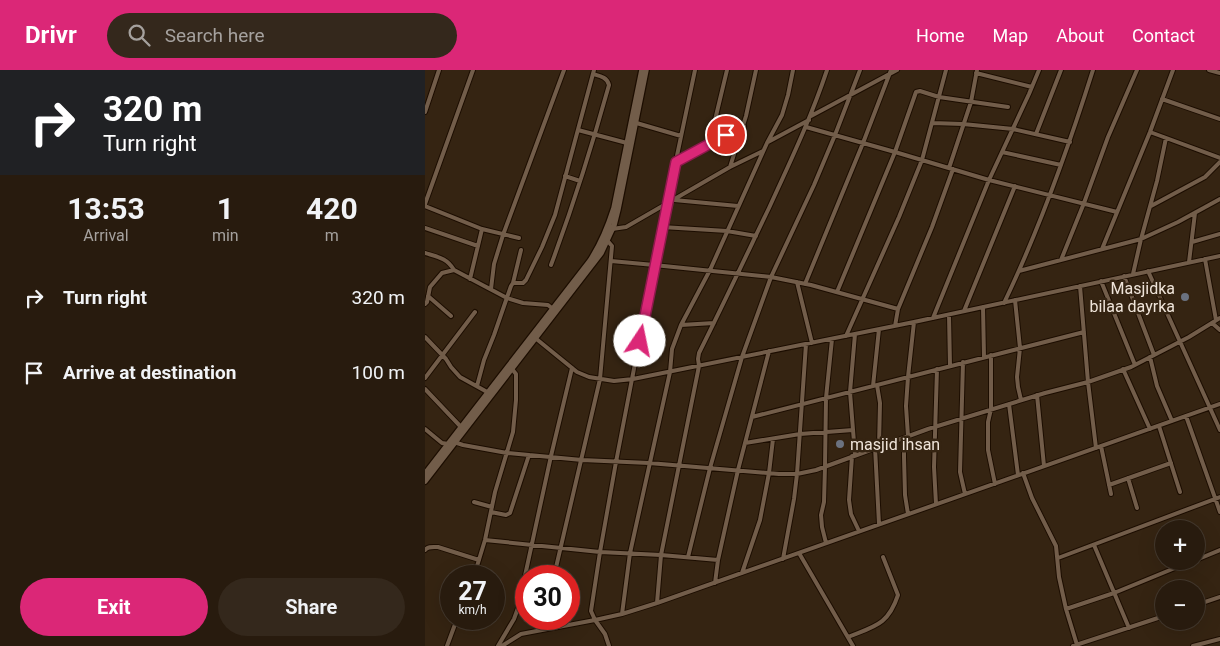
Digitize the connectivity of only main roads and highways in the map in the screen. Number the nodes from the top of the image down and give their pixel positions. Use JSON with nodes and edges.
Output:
{"nodes":[{"id":1,"x":642,"y":70,"type":"edge"},
{"id":2,"x":646,"y":70,"type":"edge"},
{"id":3,"x":633,"y":122,"type":"junction"},
{"id":4,"x":610,"y":228,"type":"junction"},
{"id":5,"x":606,"y":239,"type":"junction"},
{"id":6,"x":534,"y":337,"type":"junction"},
{"id":7,"x":451,"y":443,"type":"junction"},
{"id":8,"x":425,"y":474,"type":"edge"},
{"id":9,"x":425,"y":481,"type":"edge"}],
"edges":[{"from":1,"to":3,"type":"main road"},
{"from":2,"to":3,"type":"main road"},
{"from":3,"to":4,"type":"main road"},
{"from":3,"to":4,"type":"main road"},
{"from":4,"to":5,"type":"main road"},
{"from":5,"to":6,"type":"main road"},
{"from":5,"to":6,"type":"main road"},
{"from":6,"to":7,"type":"main road"},
{"from":6,"to":7,"type":"main road"},
{"from":7,"to":8,"type":"main road"},
{"from":7,"to":9,"type":"main road"}]}
